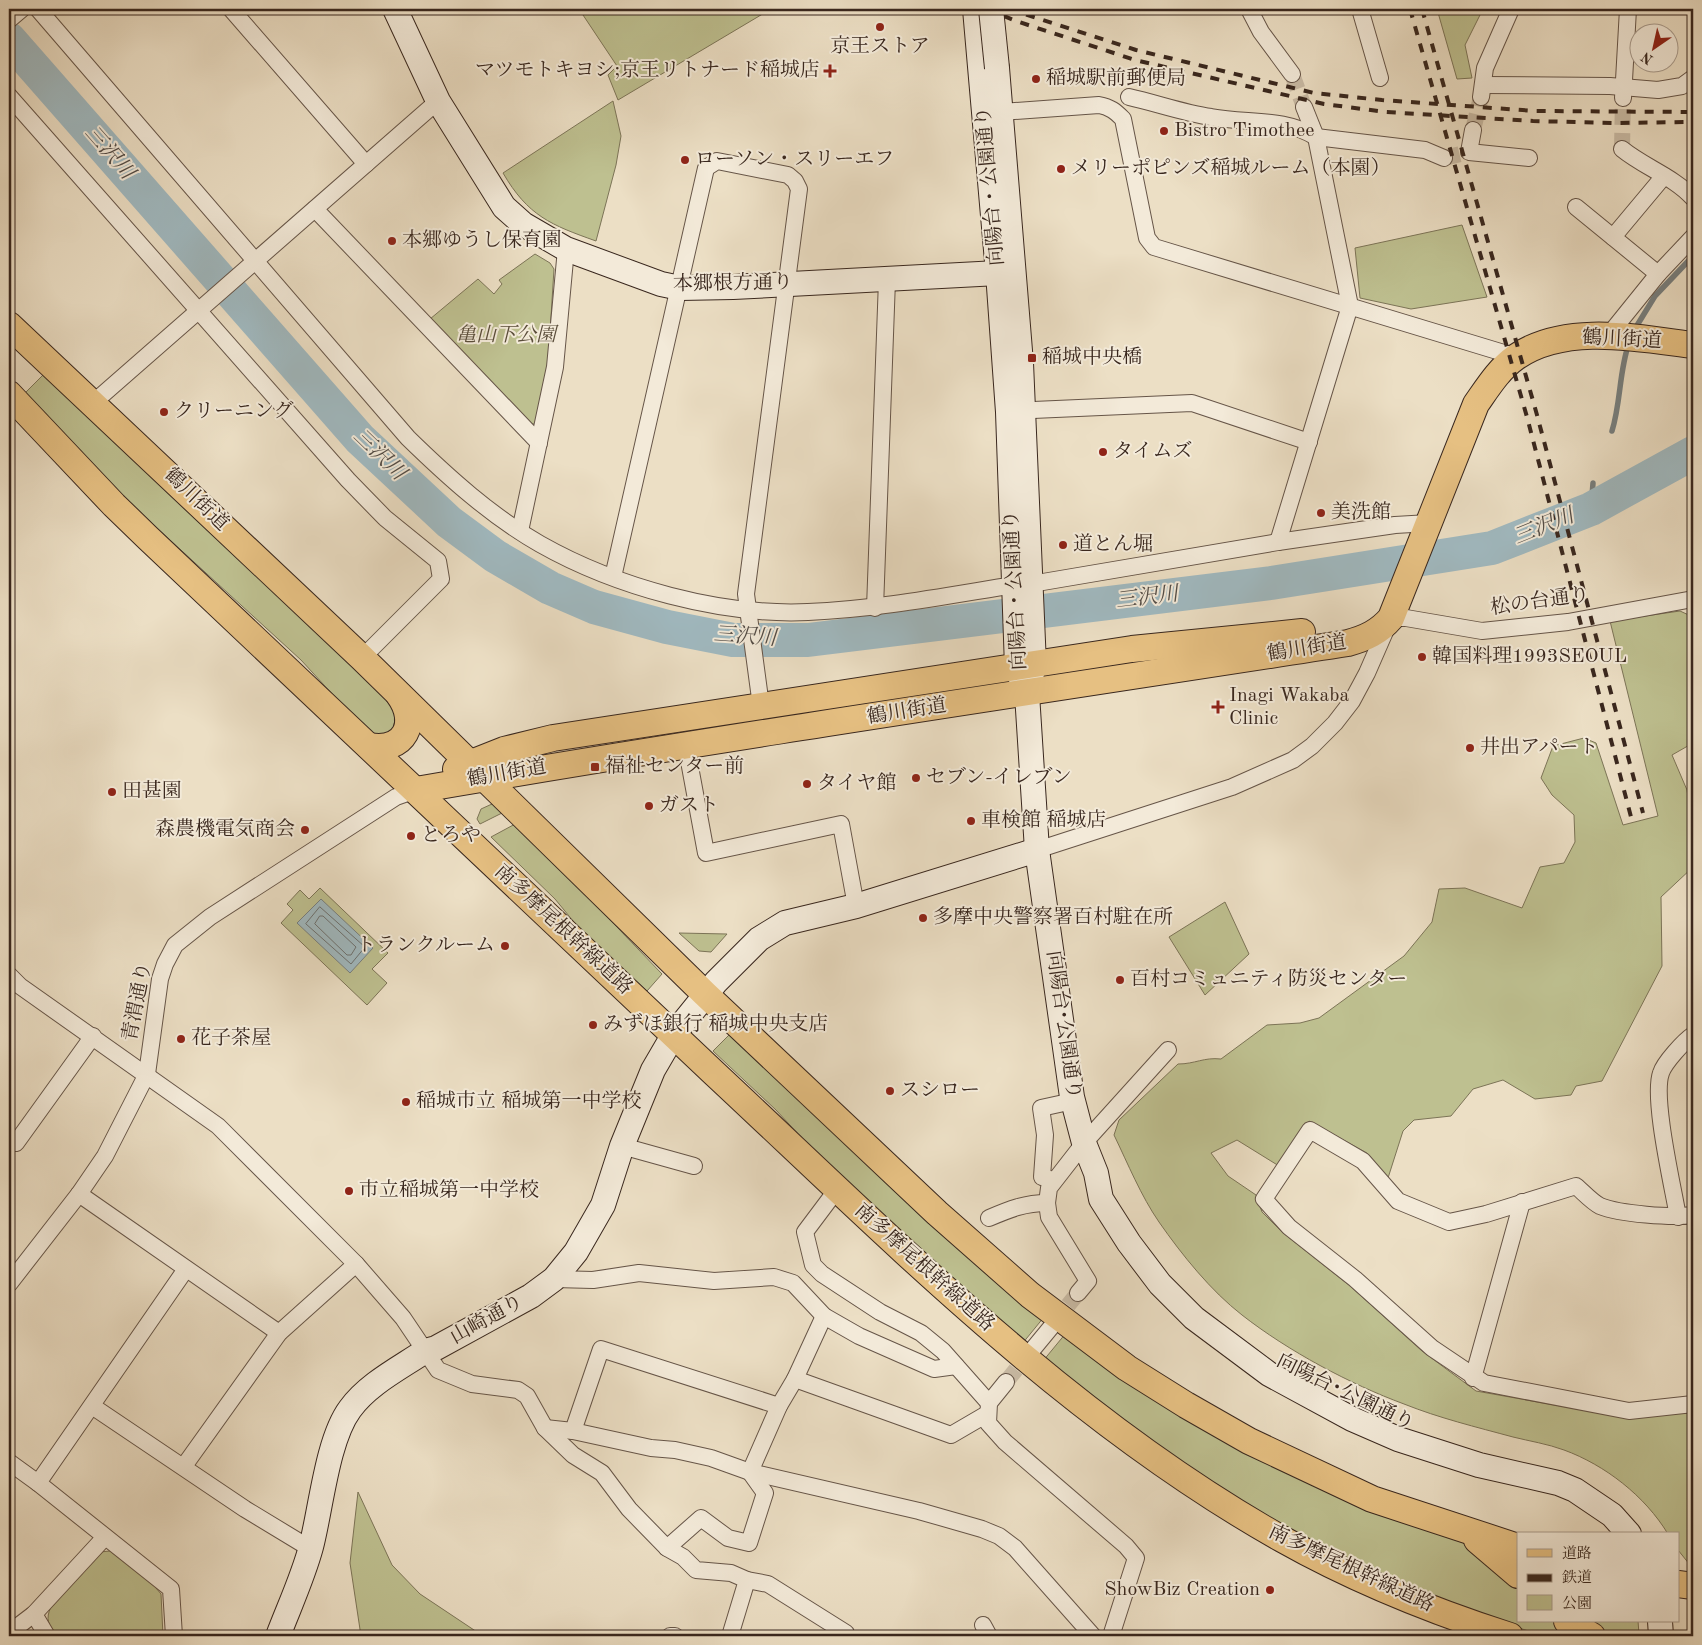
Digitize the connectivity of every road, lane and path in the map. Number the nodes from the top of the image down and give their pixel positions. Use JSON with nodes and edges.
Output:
{"nodes":[{"id":1,"x":38,"y":9,"type":"edge"},
{"id":2,"x":231,"y":9,"type":"edge"},
{"id":3,"x":395,"y":9,"type":"edge"},
{"id":4,"x":975,"y":9,"type":"edge"},
{"id":5,"x":992,"y":9,"type":"edge"},
{"id":6,"x":1360,"y":9,"type":"edge"},
{"id":7,"x":1511,"y":9,"type":"edge"},
{"id":8,"x":1628,"y":9,"type":"edge"},
{"id":9,"x":1255,"y":10,"type":"edge"},
{"id":10,"x":989,"y":66,"type":"junction"},
{"id":11,"x":1292,"y":74,"type":"tunnel mouth"},
{"id":12,"x":1380,"y":78,"type":"dead end"},
{"id":13,"x":1693,"y":78,"type":"edge"},
{"id":14,"x":1624,"y":93,"type":"junction"},
{"id":15,"x":9,"y":96,"type":"edge"},
{"id":16,"x":1129,"y":96,"type":"dead end"},
{"id":17,"x":438,"y":101,"type":"junction"},
{"id":18,"x":1304,"y":107,"type":"tunnel mouth"},
{"id":19,"x":1002,"y":112,"type":"junction"},
{"id":20,"x":1473,"y":130,"type":"tunnel mouth"},
{"id":21,"x":1316,"y":137,"type":"junction"},
{"id":22,"x":1622,"y":149,"type":"dead end"},
{"id":23,"x":1444,"y":158,"type":"tunnel mouth"},
{"id":24,"x":1529,"y":158,"type":"dead end"},
{"id":25,"x":366,"y":164,"type":"junction"},
{"id":26,"x":1664,"y":176,"type":"junction"},
{"id":27,"x":1693,"y":198,"type":"edge"},
{"id":28,"x":1576,"y":207,"type":"dead end"},
{"id":29,"x":315,"y":208,"type":"junction"},
{"id":30,"x":1613,"y":237,"type":"junction"},
{"id":31,"x":1693,"y":237,"type":"edge"},
{"id":32,"x":566,"y":249,"type":"junction"},
{"id":33,"x":249,"y":267,"type":"junction"},
{"id":34,"x":998,"y":273,"type":"junction"},
{"id":35,"x":1658,"y":274,"type":"junction"},
{"id":36,"x":887,"y":280,"type":"junction"},
{"id":37,"x":786,"y":284,"type":"junction"},
{"id":38,"x":680,"y":288,"type":"junction"},
{"id":39,"x":204,"y":306,"type":"junction"},
{"id":40,"x":1350,"y":306,"type":"junction"},
{"id":41,"x":10,"y":327,"type":"edge"},
{"id":42,"x":1613,"y":336,"type":"junction"},
{"id":43,"x":1693,"y":345,"type":"edge"},
{"id":44,"x":1517,"y":357,"type":"junction"},
{"id":45,"x":9,"y":394,"type":"edge"},
{"id":46,"x":93,"y":403,"type":"junction"},
{"id":47,"x":1016,"y":411,"type":"junction"},
{"id":48,"x":538,"y":442,"type":"junction"},
{"id":49,"x":1309,"y":442,"type":"junction"},
{"id":50,"x":1427,"y":528,"type":"junction"},
{"id":51,"x":520,"y":531,"type":"junction"},
{"id":52,"x":1278,"y":542,"type":"junction"},
{"id":53,"x":613,"y":577,"type":"junction"},
{"id":54,"x":1023,"y":591,"type":"junction"},
{"id":55,"x":1693,"y":599,"type":"edge"},
{"id":56,"x":875,"y":608,"type":"junction"},
{"id":57,"x":749,"y":616,"type":"junction"},
{"id":58,"x":1391,"y":618,"type":"junction"},
{"id":59,"x":362,"y":658,"type":"junction"},
{"id":60,"x":1025,"y":666,"type":"junction"},
{"id":61,"x":395,"y":690,"type":"junction"},
{"id":62,"x":1026,"y":694,"type":"junction"},
{"id":63,"x":761,"y":706,"type":"junction"},
{"id":64,"x":686,"y":745,"type":"junction"},
{"id":65,"x":369,"y":746,"type":"junction"},
{"id":66,"x":476,"y":770,"type":"junction"},
{"id":67,"x":416,"y":790,"type":"junction"},
{"id":68,"x":1037,"y":850,"type":"junction"},
{"id":69,"x":856,"y":906,"type":"junction"},
{"id":70,"x":9,"y":975,"type":"edge"},
{"id":71,"x":705,"y":994,"type":"junction"},
{"id":72,"x":674,"y":1034,"type":"junction"},
{"id":73,"x":1693,"y":1035,"type":"edge"},
{"id":74,"x":93,"y":1036,"type":"junction"},
{"id":75,"x":1168,"y":1050,"type":"dead end"},
{"id":76,"x":147,"y":1074,"type":"junction"},
{"id":77,"x":1074,"y":1101,"type":"junction"},
{"id":78,"x":16,"y":1143,"type":"dead end"},
{"id":79,"x":1084,"y":1143,"type":"junction"},
{"id":80,"x":622,"y":1146,"type":"junction"},
{"id":81,"x":694,"y":1166,"type":"dead end"},
{"id":82,"x":1096,"y":1174,"type":"junction"},
{"id":83,"x":1053,"y":1180,"type":"junction"},
{"id":84,"x":838,"y":1188,"type":"junction"},
{"id":85,"x":79,"y":1194,"type":"junction"},
{"id":86,"x":1522,"y":1202,"type":"junction"},
{"id":87,"x":1047,"y":1203,"type":"junction"},
{"id":88,"x":1685,"y":1216,"type":"edge"},
{"id":89,"x":990,"y":1218,"type":"dead end"},
{"id":90,"x":356,"y":1264,"type":"junction"},
{"id":91,"x":186,"y":1269,"type":"junction"},
{"id":92,"x":554,"y":1279,"type":"junction"},
{"id":93,"x":9,"y":1284,"type":"edge"},
{"id":94,"x":1078,"y":1293,"type":"tunnel mouth"},
{"id":95,"x":824,"y":1316,"type":"junction"},
{"id":96,"x":1052,"y":1326,"type":"tunnel mouth"},
{"id":97,"x":279,"y":1333,"type":"junction"},
{"id":98,"x":1033,"y":1349,"type":"tunnel mouth"},
{"id":99,"x":425,"y":1352,"type":"junction"},
{"id":100,"x":956,"y":1366,"type":"junction"},
{"id":101,"x":1473,"y":1378,"type":"junction"},
{"id":102,"x":795,"y":1379,"type":"junction"},
{"id":103,"x":1006,"y":1382,"type":"tunnel mouth"},
{"id":104,"x":1693,"y":1404,"type":"edge"},
{"id":105,"x":92,"y":1406,"type":"junction"},
{"id":106,"x":779,"y":1406,"type":"junction"},
{"id":107,"x":988,"y":1409,"type":"junction"},
{"id":108,"x":545,"y":1428,"type":"junction"},
{"id":109,"x":573,"y":1431,"type":"junction"},
{"id":110,"x":9,"y":1462,"type":"edge"},
{"id":111,"x":184,"y":1466,"type":"junction"},
{"id":112,"x":750,"y":1472,"type":"junction"},
{"id":113,"x":38,"y":1483,"type":"junction"},
{"id":114,"x":1459,"y":1529,"type":"junction"},
{"id":115,"x":1626,"y":1532,"type":"edge"},
{"id":116,"x":1642,"y":1532,"type":"edge"},
{"id":117,"x":105,"y":1537,"type":"junction"},
{"id":118,"x":1517,"y":1547,"type":"edge"},
{"id":119,"x":667,"y":1548,"type":"junction"},
{"id":120,"x":310,"y":1549,"type":"junction"},
{"id":121,"x":1517,"y":1574,"type":"edge"},
{"id":122,"x":747,"y":1580,"type":"junction"},
{"id":123,"x":34,"y":1614,"type":"junction"},
{"id":124,"x":1569,"y":1622,"type":"edge"},
{"id":125,"x":1660,"y":1622,"type":"edge"},
{"id":126,"x":1674,"y":1622,"type":"edge"},
{"id":127,"x":846,"y":1633,"type":"dead end"},
{"id":128,"x":9,"y":1634,"type":"edge"},
{"id":129,"x":47,"y":1636,"type":"edge"},
{"id":130,"x":174,"y":1636,"type":"edge"},
{"id":131,"x":278,"y":1636,"type":"edge"},
{"id":132,"x":670,"y":1636,"type":"edge"},
{"id":133,"x":675,"y":1636,"type":"edge"},
{"id":134,"x":730,"y":1636,"type":"edge"},
{"id":135,"x":1093,"y":1636,"type":"edge"},
{"id":136,"x":1113,"y":1636,"type":"edge"},
{"id":137,"x":1510,"y":1636,"type":"edge"},
{"id":138,"x":1592,"y":1636,"type":"edge"},
{"id":139,"x":1661,"y":1636,"type":"edge"},
{"id":140,"x":1676,"y":1636,"type":"edge"}],
"edges":[{"from":1,"to":33,"type":"street"},
{"from":2,"to":25,"type":"street"},
{"from":3,"to":17,"type":"street","name":"本郷根方通り"},
{"from":4,"to":10,"type":"street","name":"向陽台・公園通り"},
{"from":5,"to":10,"type":"street","name":"向陽台・公園通り","bridge":true},
{"from":6,"to":12,"type":"street"},
{"from":7,"to":14,"type":"street"},
{"from":8,"to":14,"type":"street"},
{"from":9,"to":11,"type":"street"},
{"from":10,"to":19,"type":"street","name":"向陽台・公園通り"},
{"from":10,"to":34,"type":"street","name":"向陽台・公園通り"},
{"from":13,"to":14,"type":"street"},
{"from":15,"to":39,"type":"street"},
{"from":16,"to":21,"type":"street"},
{"from":17,"to":25,"type":"street"},
{"from":17,"to":32,"type":"street","name":"本郷根方通り"},
{"from":18,"to":21,"type":"street"},
{"from":19,"to":40,"type":"street"},
{"from":19,"to":47,"type":"street","name":"向陽台・公園通り"},
{"from":20,"to":24,"type":"street"},
{"from":21,"to":23,"type":"street"},
{"from":21,"to":40,"type":"street"},
{"from":22,"to":26,"type":"street"},
{"from":25,"to":29,"type":"street"},
{"from":26,"to":27,"type":"street"},
{"from":26,"to":30,"type":"street"},
{"from":28,"to":30,"type":"street"},
{"from":29,"to":33,"type":"street"},
{"from":29,"to":48,"type":"street"},
{"from":30,"to":35,"type":"street"},
{"from":31,"to":35,"type":"street"},
{"from":32,"to":38,"type":"street","name":"本郷根方通り"},
{"from":32,"to":48,"type":"street"},
{"from":33,"to":39,"type":"street"},
{"from":33,"to":51,"type":"street"},
{"from":34,"to":36,"type":"street","name":"本郷根方通り"},
{"from":34,"to":47,"type":"street","name":"向陽台・公園通り"},
{"from":35,"to":42,"type":"street"},
{"from":36,"to":37,"type":"street","name":"本郷根方通り"},
{"from":36,"to":56,"type":"street"},
{"from":37,"to":38,"type":"street","name":"本郷根方通り"},
{"from":37,"to":38,"type":"street"},
{"from":37,"to":57,"type":"street"},
{"from":38,"to":53,"type":"street"},
{"from":39,"to":46,"type":"street"},
{"from":39,"to":59,"type":"street"},
{"from":40,"to":44,"type":"street"},
{"from":40,"to":49,"type":"street"},
{"from":41,"to":46,"type":"main road","name":"鶴川街道"},
{"from":42,"to":43,"type":"main road","name":"鶴川街道"},
{"from":42,"to":44,"type":"main road","name":"鶴川街道"},
{"from":44,"to":50,"type":"main road","name":"鶴川街道"},
{"from":45,"to":65,"type":"main road"},
{"from":46,"to":59,"type":"main road","name":"鶴川街道"},
{"from":47,"to":49,"type":"street"},
{"from":47,"to":54,"type":"street","name":"向陽台・公園通り"},
{"from":48,"to":51,"type":"street"},
{"from":49,"to":52,"type":"street"},
{"from":50,"to":52,"type":"street"},
{"from":50,"to":58,"type":"main road","name":"鶴川街道"},
{"from":51,"to":53,"type":"street"},
{"from":52,"to":54,"type":"street"},
{"from":53,"to":57,"type":"street"},
{"from":54,"to":56,"type":"street"},
{"from":54,"to":60,"type":"street","name":"向陽台・公園通り"},
{"from":55,"to":58,"type":"street","name":"松の台通り"},
{"from":56,"to":57,"type":"street"},
{"from":57,"to":63,"type":"street"},
{"from":58,"to":60,"type":"main road","name":"鶴川街道"},
{"from":58,"to":62,"type":"main road","name":"鶴川街道"},
{"from":58,"to":68,"type":"street"},
{"from":59,"to":61,"type":"main road","name":"鶴川街道"},
{"from":60,"to":62,"type":"street","name":"向陽台・公園通り"},
{"from":60,"to":63,"type":"main road","name":"鶴川街道"},
{"from":61,"to":65,"type":"main road"},
{"from":61,"to":66,"type":"main road","name":"鶴川街道"},
{"from":62,"to":64,"type":"main road","name":"鶴川街道"},
{"from":62,"to":68,"type":"street","name":"向陽台･公園通り"},
{"from":63,"to":66,"type":"main road","name":"鶴川街道"},
{"from":64,"to":66,"type":"main road","name":"鶴川街道"},
{"from":64,"to":69,"type":"street"},
{"from":65,"to":67,"type":"main road"},
{"from":66,"to":67,"type":"main road","name":"鶴川街道"},
{"from":66,"to":71,"type":"main road"},
{"from":67,"to":72,"type":"main road","name":"南多摩尾根幹線道路"},
{"from":67,"to":76,"type":"street","name":"青渭通り"},
{"from":68,"to":69,"type":"street","name":"山崎通り"},
{"from":68,"to":77,"type":"street","name":"向陽台･公園通り"},
{"from":69,"to":71,"type":"street","name":"山崎通り"},
{"from":70,"to":74,"type":"street"},
{"from":71,"to":72,"type":"street","name":"山崎通り"},
{"from":71,"to":114,"type":"main road"},
{"from":72,"to":80,"type":"street","name":"山崎通り"},
{"from":72,"to":84,"type":"main road","name":"南多摩尾根幹線道路"},
{"from":73,"to":88,"type":"street"},
{"from":74,"to":76,"type":"street"},
{"from":74,"to":78,"type":"street"},
{"from":75,"to":79,"type":"street"},
{"from":76,"to":85,"type":"street","name":"青渭通り"},
{"from":76,"to":90,"type":"street"},
{"from":77,"to":79,"type":"street","name":"向陽台･公園通り"},
{"from":77,"to":83,"type":"street"},
{"from":79,"to":82,"type":"street","name":"向陽台･公園通り"},
{"from":79,"to":83,"type":"street"},
{"from":80,"to":81,"type":"street"},
{"from":80,"to":92,"type":"street","name":"山崎通り"},
{"from":82,"to":115,"type":"street","name":"向陽台･公園通り"},
{"from":82,"to":116,"type":"street","name":"向陽台･公園通り"},
{"from":83,"to":87,"type":"street"},
{"from":84,"to":100,"type":"street"},
{"from":84,"to":137,"type":"main road","name":"南多摩尾根幹線道路"},
{"from":85,"to":91,"type":"street"},
{"from":85,"to":93,"type":"street","name":"青渭通り"},
{"from":86,"to":88,"type":"street"},
{"from":86,"to":101,"type":"street"},
{"from":86,"to":101,"type":"street"},
{"from":87,"to":89,"type":"street"},
{"from":87,"to":94,"type":"street"},
{"from":90,"to":97,"type":"street"},
{"from":90,"to":99,"type":"street"},
{"from":91,"to":97,"type":"street"},
{"from":91,"to":105,"type":"street"},
{"from":92,"to":95,"type":"street"},
{"from":92,"to":99,"type":"street","name":"山崎通り"},
{"from":95,"to":100,"type":"street"},
{"from":95,"to":102,"type":"street"},
{"from":96,"to":98,"type":"street"},
{"from":97,"to":111,"type":"street"},
{"from":99,"to":108,"type":"street"},
{"from":99,"to":120,"type":"street","name":"山崎通り"},
{"from":100,"to":107,"type":"street"},
{"from":101,"to":104,"type":"street"},
{"from":102,"to":106,"type":"street"},
{"from":102,"to":107,"type":"street"},
{"from":103,"to":107,"type":"street"},
{"from":105,"to":111,"type":"street"},
{"from":105,"to":113,"type":"street"},
{"from":106,"to":109,"type":"street"},
{"from":106,"to":112,"type":"street"},
{"from":107,"to":136,"type":"street"},
{"from":108,"to":109,"type":"street"},
{"from":108,"to":119,"type":"street"},
{"from":109,"to":112,"type":"street"},
{"from":110,"to":113,"type":"street"},
{"from":111,"to":120,"type":"street"},
{"from":112,"to":119,"type":"street"},
{"from":112,"to":135,"type":"street"},
{"from":113,"to":117,"type":"street"},
{"from":114,"to":118,"type":"main road"},
{"from":114,"to":121,"type":"main road"},
{"from":117,"to":123,"type":"street"},
{"from":117,"to":130,"type":"street"},
{"from":119,"to":122,"type":"street"},
{"from":120,"to":131,"type":"street","name":"山崎通り"},
{"from":122,"to":127,"type":"street"},
{"from":122,"to":134,"type":"street"},
{"from":123,"to":128,"type":"street"},
{"from":123,"to":129,"type":"street"},
{"from":124,"to":138,"type":"main road"},
{"from":125,"to":139,"type":"street"},
{"from":126,"to":140,"type":"street"},
{"from":132,"to":133,"type":"street"}]}
